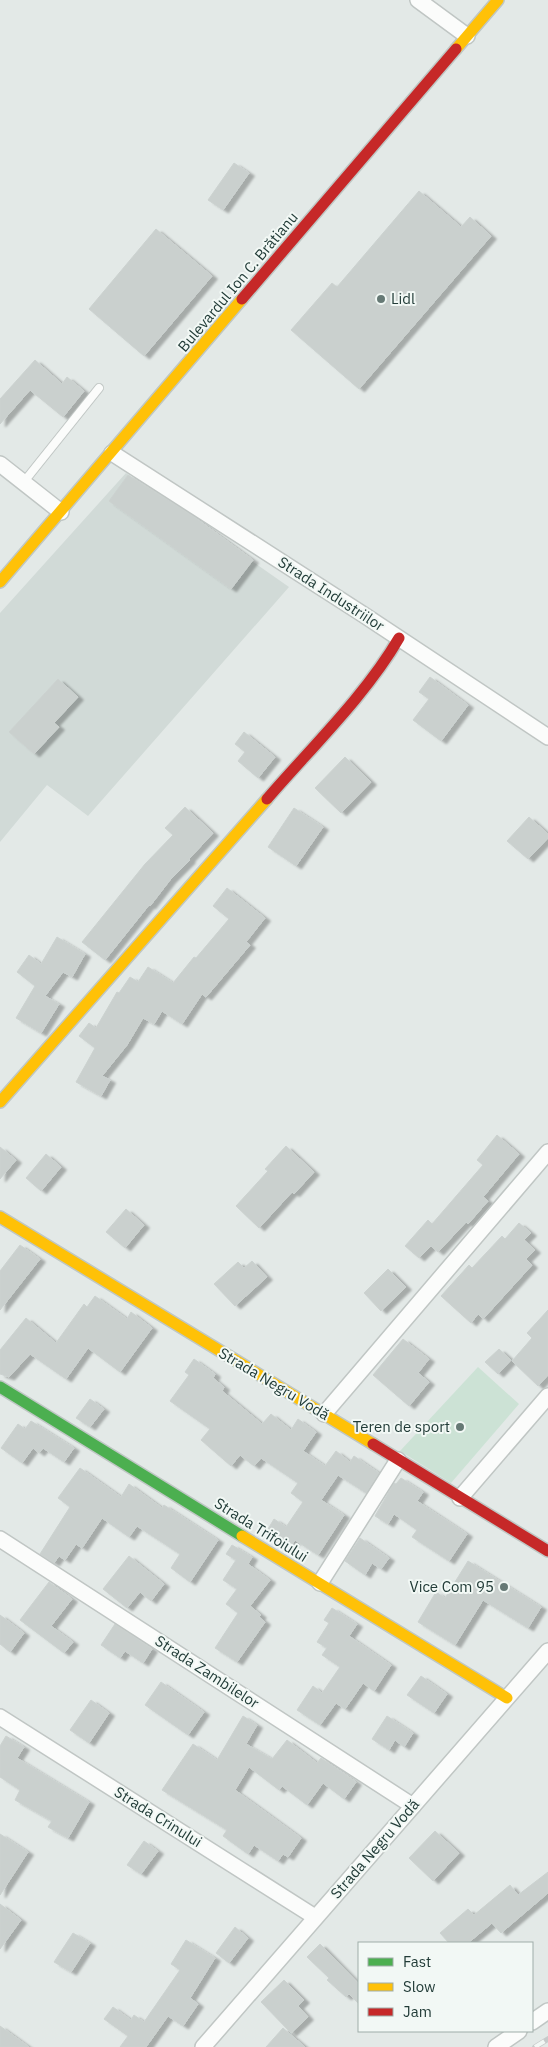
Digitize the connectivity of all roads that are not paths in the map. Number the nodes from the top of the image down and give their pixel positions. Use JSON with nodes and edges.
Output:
{"nodes":[{"id":1,"x":418,"y":0,"type":"edge"},
{"id":2,"x":498,"y":0,"type":"edge"},
{"id":3,"x":467,"y":36,"type":"junction"},
{"id":4,"x":99,"y":388,"type":"dead end"},
{"id":5,"x":112,"y":452,"type":"junction"},
{"id":6,"x":0,"y":464,"type":"edge"},
{"id":7,"x":23,"y":482,"type":"junction"},
{"id":8,"x":61,"y":512,"type":"junction"},
{"id":9,"x":0,"y":582,"type":"edge"},
{"id":10,"x":399,"y":638,"type":"junction"},
{"id":11,"x":548,"y":737,"type":"edge"},
{"id":12,"x":0,"y":1102,"type":"edge"},
{"id":13,"x":548,"y":1152,"type":"edge"},
{"id":14,"x":0,"y":1217,"type":"edge"},
{"id":15,"x":0,"y":1387,"type":"edge"},
{"id":16,"x":548,"y":1396,"type":"edge"},
{"id":17,"x":324,"y":1414,"type":"junction"},
{"id":18,"x":398,"y":1460,"type":"junction"},
{"id":19,"x":460,"y":1498,"type":"junction"},
{"id":20,"x":0,"y":1539,"type":"edge"},
{"id":21,"x":548,"y":1552,"type":"edge"},
{"id":22,"x":320,"y":1583,"type":"junction"},
{"id":23,"x":548,"y":1651,"type":"edge"},
{"id":24,"x":507,"y":1698,"type":"junction"},
{"id":25,"x":0,"y":1717,"type":"edge"},
{"id":26,"x":413,"y":1806,"type":"junction"},
{"id":27,"x":315,"y":1917,"type":"junction"},
{"id":28,"x":548,"y":2011,"type":"edge"},
{"id":29,"x":533,"y":2021,"type":"edge"},
{"id":30,"x":518,"y":2032,"type":"edge"},
{"id":31,"x":203,"y":2047,"type":"edge"},
{"id":32,"x":496,"y":2047,"type":"edge"}],
"edges":[{"from":1,"to":3,"type":"street"},
{"from":2,"to":3,"type":"street","name":"Bulevardul Ion C. Brătianu"},
{"from":3,"to":5,"type":"street","name":"Bulevardul Ion C. Brătianu"},
{"from":4,"to":7,"type":"lane"},
{"from":5,"to":8,"type":"street","name":"Bulevardul Ion C. Brătianu"},
{"from":5,"to":10,"type":"street","name":"Strada Industriilor"},
{"from":6,"to":7,"type":"street"},
{"from":7,"to":8,"type":"street"},
{"from":8,"to":9,"type":"street","name":"Bulevardul Ion C. Brătianu"},
{"from":10,"to":11,"type":"street","name":"Strada Industriilor"},
{"from":10,"to":12,"type":"street"},
{"from":13,"to":17,"type":"street"},
{"from":14,"to":17,"type":"street","name":"Strada Negru Vodă"},
{"from":15,"to":22,"type":"street","name":"Strada Trifoiului"},
{"from":16,"to":19,"type":"street"},
{"from":17,"to":18,"type":"street","name":"Strada Negru Vodă"},
{"from":18,"to":19,"type":"street","name":"Strada Negru Vodă"},
{"from":18,"to":22,"type":"street"},
{"from":19,"to":21,"type":"street","name":"Strada Negru Vodă"},
{"from":20,"to":26,"type":"street","name":"Strada Zambilelor"},
{"from":22,"to":24,"type":"street","name":"Strada Trifoiului"},
{"from":23,"to":24,"type":"street","name":"Strada Negru Vodă"},
{"from":24,"to":26,"type":"street","name":"Strada Negru Vodă"},
{"from":25,"to":27,"type":"street","name":"Strada Crinului"},
{"from":26,"to":27,"type":"street","name":"Strada Negru Vodă"},
{"from":27,"to":31,"type":"street","name":"Strada Negru Vodă"},
{"from":28,"to":29,"type":"street"},
{"from":30,"to":32,"type":"street"}]}
